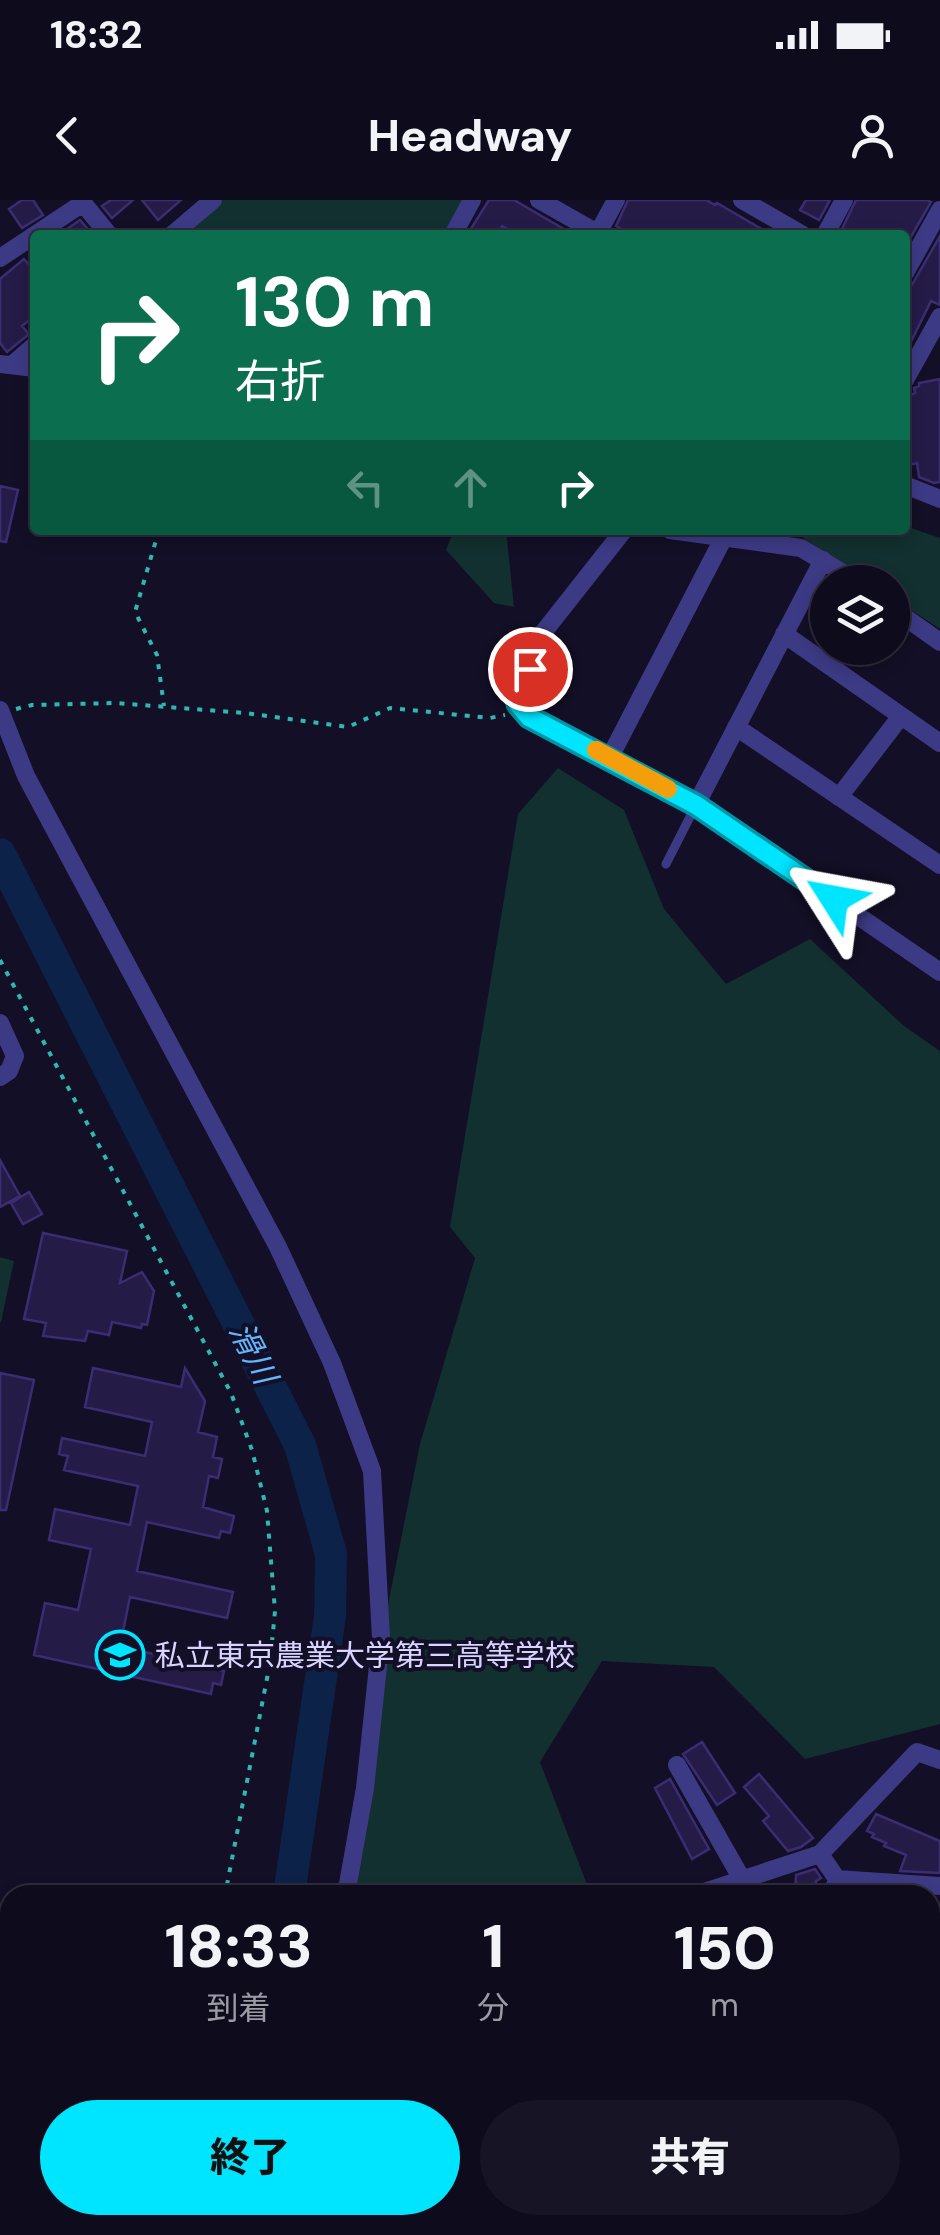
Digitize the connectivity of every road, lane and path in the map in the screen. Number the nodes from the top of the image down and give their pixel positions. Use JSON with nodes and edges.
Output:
{"nodes":[{"id":1,"x":213,"y":200,"type":"edge"},
{"id":2,"x":472,"y":200,"type":"edge"},
{"id":3,"x":538,"y":200,"type":"edge"},
{"id":4,"x":616,"y":200,"type":"edge"},
{"id":5,"x":742,"y":200,"type":"edge"},
{"id":6,"x":844,"y":200,"type":"edge"},
{"id":7,"x":940,"y":210,"type":"edge"},
{"id":8,"x":42,"y":230,"type":"edge"},
{"id":9,"x":106,"y":230,"type":"edge"},
{"id":10,"x":178,"y":230,"type":"edge"},
{"id":11,"x":456,"y":230,"type":"edge"},
{"id":12,"x":593,"y":230,"type":"edge"},
{"id":13,"x":602,"y":230,"type":"edge"},
{"id":14,"x":794,"y":230,"type":"edge"},
{"id":15,"x":828,"y":230,"type":"edge"},
{"id":16,"x":30,"y":238,"type":"edge"},
{"id":17,"x":0,"y":258,"type":"edge"},
{"id":18,"x":910,"y":264,"type":"edge"},
{"id":19,"x":940,"y":317,"type":"edge"},
{"id":20,"x":30,"y":349,"type":"edge"},
{"id":21,"x":6,"y":364,"type":"edge"},
{"id":22,"x":910,"y":371,"type":"edge"},
{"id":23,"x":910,"y":487,"type":"edge"},
{"id":24,"x":940,"y":499,"type":"edge"},
{"id":25,"x":158,"y":535,"type":"edge"},
{"id":26,"x":620,"y":535,"type":"edge"},
{"id":27,"x":703,"y":535,"type":"edge"},
{"id":28,"x":723,"y":538,"type":"junction"},
{"id":29,"x":823,"y":560,"type":"junction"},
{"id":30,"x":831,"y":565,"type":"edge"},
{"id":31,"x":910,"y":621,"type":"edge"},
{"id":32,"x":784,"y":634,"type":"junction"},
{"id":33,"x":940,"y":642,"type":"edge"},
{"id":34,"x":164,"y":707,"type":"junction"},
{"id":35,"x":524,"y":711,"type":"junction"},
{"id":36,"x":1,"y":712,"type":"edge"},
{"id":37,"x":901,"y":716,"type":"junction"},
{"id":38,"x":736,"y":727,"type":"junction"},
{"id":39,"x":940,"y":743,"type":"edge"},
{"id":40,"x":610,"y":758,"type":"junction"},
{"id":41,"x":839,"y":797,"type":"junction"},
{"id":42,"x":696,"y":805,"type":"junction"},
{"id":43,"x":666,"y":864,"type":"dead end"},
{"id":44,"x":940,"y":865,"type":"edge"},
{"id":45,"x":0,"y":960,"type":"edge"},
{"id":46,"x":940,"y":972,"type":"edge"},
{"id":47,"x":0,"y":1023,"type":"edge"},
{"id":48,"x":0,"y":1077,"type":"edge"},
{"id":49,"x":940,"y":1760,"type":"edge"},
{"id":50,"x":677,"y":1766,"type":"dead end"},
{"id":51,"x":820,"y":1854,"type":"junction"},
{"id":52,"x":743,"y":1881,"type":"junction"},
{"id":53,"x":227,"y":1885,"type":"edge"},
{"id":54,"x":348,"y":1885,"type":"edge"},
{"id":55,"x":729,"y":1885,"type":"edge"},
{"id":56,"x":833,"y":1885,"type":"edge"}],
"edges":[{"from":1,"to":10,"type":"street"},
{"from":2,"to":11,"type":"street"},
{"from":3,"to":12,"type":"street"},
{"from":4,"to":13,"type":"street"},
{"from":5,"to":14,"type":"street"},
{"from":6,"to":15,"type":"street"},
{"from":7,"to":18,"type":"street"},
{"from":8,"to":9,"type":"street"},
{"from":16,"to":17,"type":"street"},
{"from":19,"to":22,"type":"street"},
{"from":20,"to":21,"type":"street"},
{"from":23,"to":24,"type":"street"},
{"from":25,"to":34,"type":"path"},
{"from":26,"to":35,"type":"street"},
{"from":27,"to":28,"type":"street"},
{"from":28,"to":29,"type":"street"},
{"from":28,"to":40,"type":"street"},
{"from":29,"to":30,"type":"street"},
{"from":29,"to":32,"type":"street"},
{"from":31,"to":33,"type":"street"},
{"from":32,"to":37,"type":"street"},
{"from":32,"to":38,"type":"street"},
{"from":34,"to":35,"type":"path"},
{"from":34,"to":36,"type":"path"},
{"from":35,"to":40,"type":"street"},
{"from":36,"to":54,"type":"street"},
{"from":37,"to":39,"type":"street"},
{"from":37,"to":41,"type":"street"},
{"from":38,"to":41,"type":"street"},
{"from":38,"to":42,"type":"street"},
{"from":40,"to":42,"type":"street"},
{"from":41,"to":44,"type":"street"},
{"from":42,"to":43,"type":"lane"},
{"from":42,"to":46,"type":"street"},
{"from":45,"to":53,"type":"path"},
{"from":47,"to":48,"type":"street"},
{"from":49,"to":51,"type":"street"},
{"from":50,"to":52,"type":"street"},
{"from":51,"to":52,"type":"street"},
{"from":51,"to":56,"type":"street"},
{"from":52,"to":55,"type":"street"}]}
